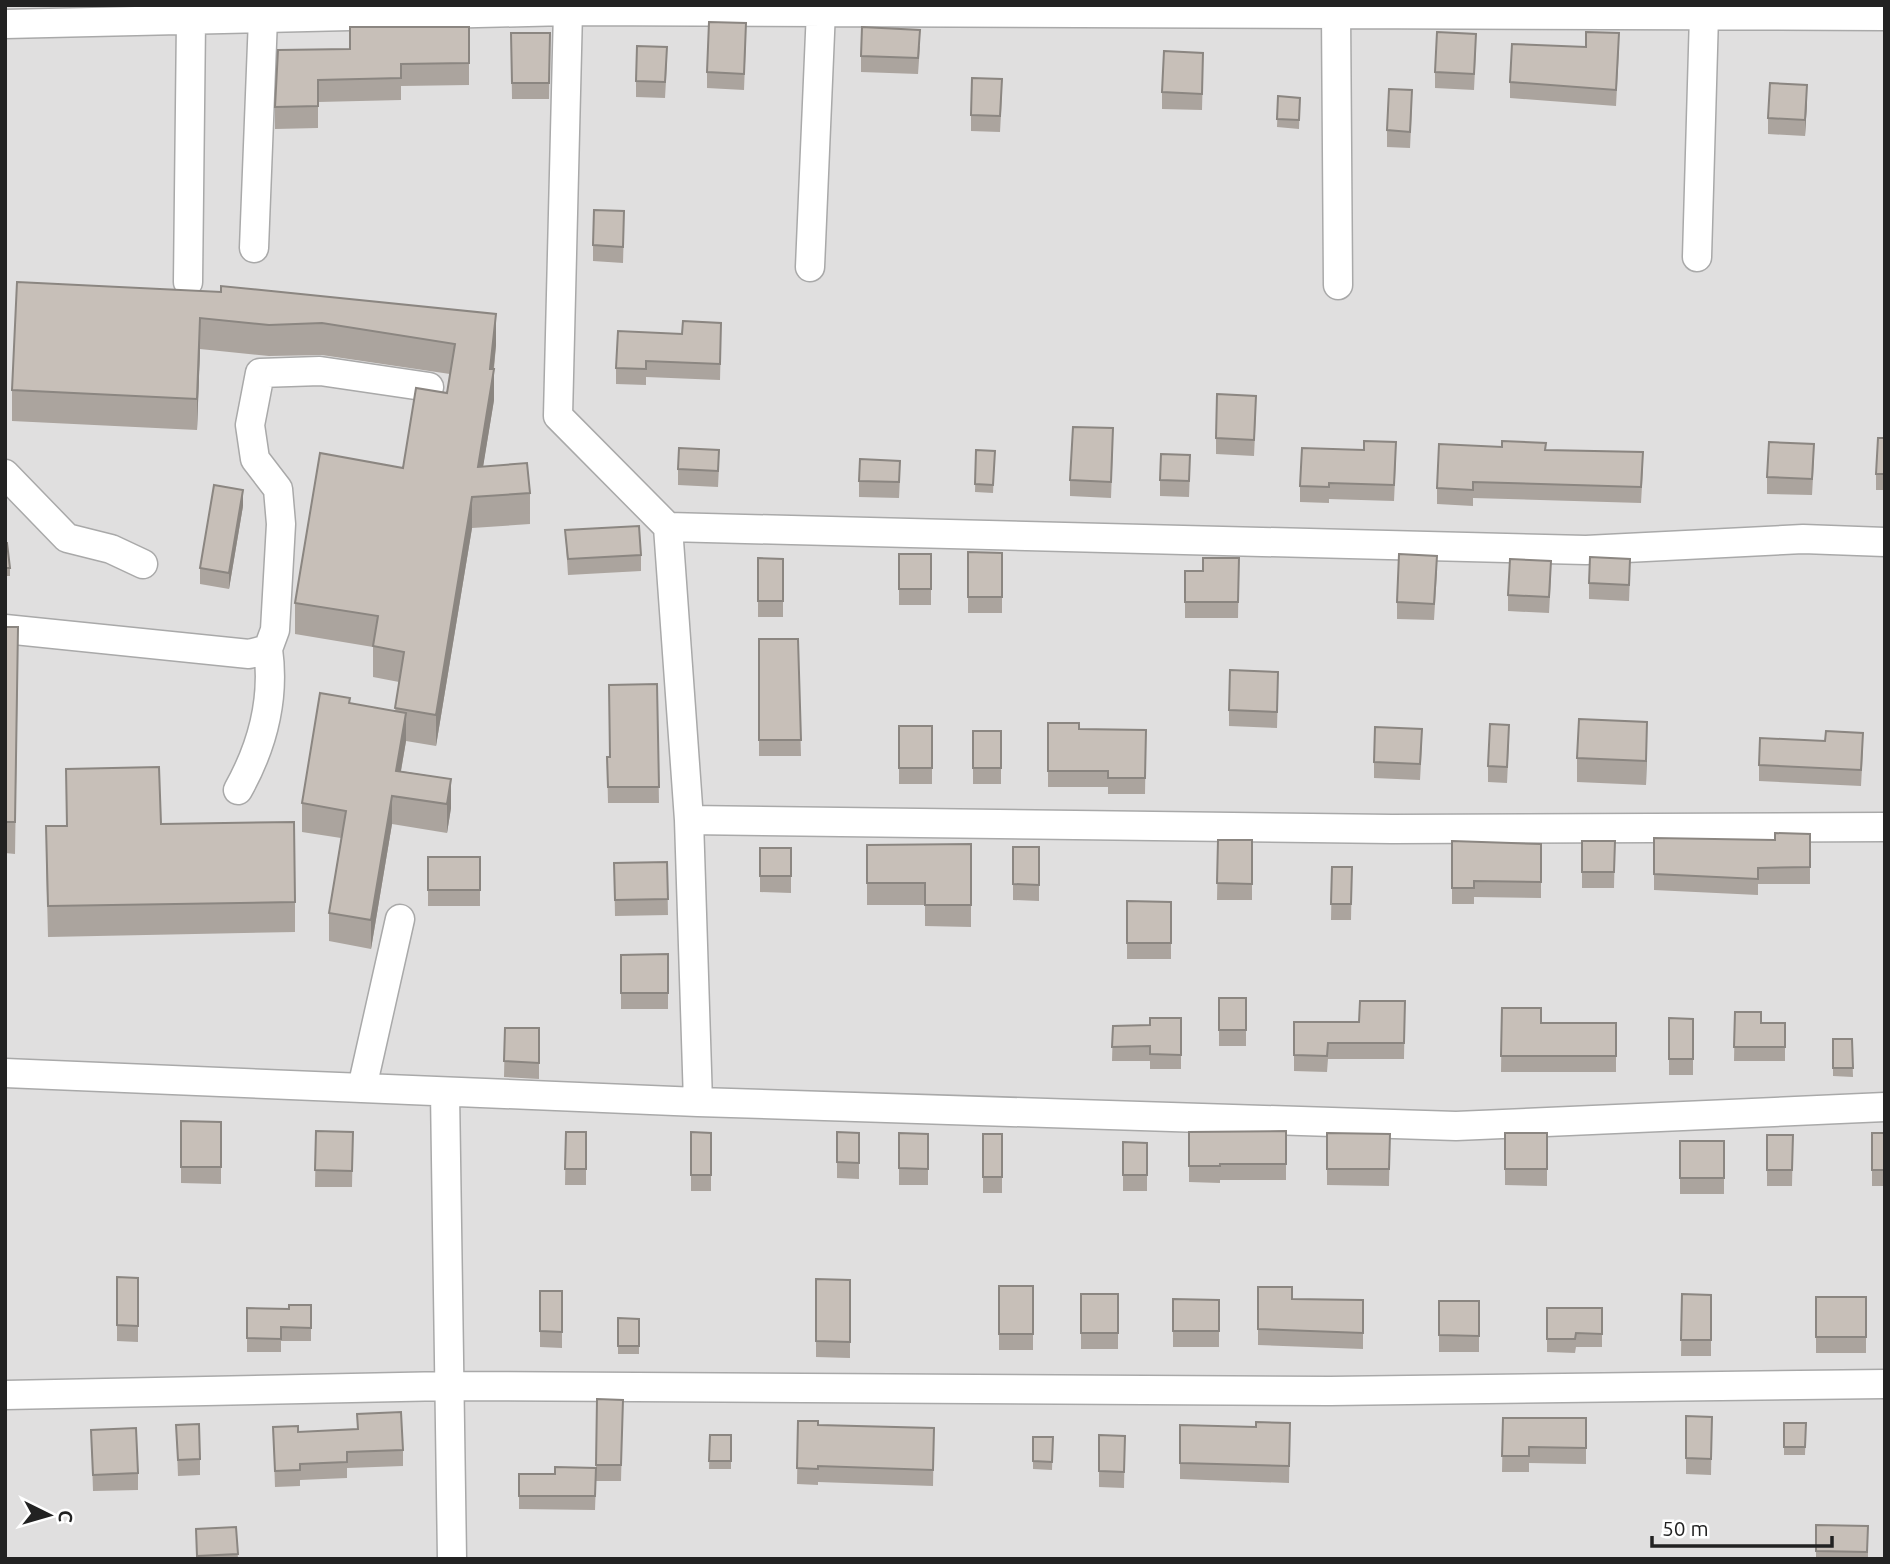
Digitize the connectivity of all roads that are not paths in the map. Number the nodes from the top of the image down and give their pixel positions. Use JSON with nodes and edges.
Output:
{"nodes":[{"id":1,"x":920,"y":8,"type":"edge"},
{"id":2,"x":568,"y":10,"type":"junction"},
{"id":3,"x":821,"y":10,"type":"junction"},
{"id":4,"x":1336,"y":12,"type":"junction"},
{"id":5,"x":1704,"y":15,"type":"junction"},
{"id":6,"x":1885,"y":16,"type":"edge"},
{"id":7,"x":263,"y":18,"type":"junction"},
{"id":8,"x":191,"y":20,"type":"junction"},
{"id":9,"x":5,"y":24,"type":"edge"},
{"id":10,"x":254,"y":248,"type":"dead end"},
{"id":11,"x":1697,"y":257,"type":"dead end"},
{"id":12,"x":810,"y":267,"type":"dead end"},
{"id":13,"x":188,"y":282,"type":"dead end"},
{"id":14,"x":1338,"y":285,"type":"dead end"},
{"id":15,"x":429,"y":387,"type":"edge"},
{"id":16,"x":5,"y":474,"type":"edge"},
{"id":17,"x":668,"y":527,"type":"junction"},
{"id":18,"x":1885,"y":542,"type":"edge"},
{"id":19,"x":143,"y":564,"type":"dead end"},
{"id":20,"x":5,"y":629,"type":"edge"},
{"id":21,"x":268,"y":649,"type":"junction"},
{"id":22,"x":238,"y":790,"type":"dead end"},
{"id":23,"x":689,"y":820,"type":"junction"},
{"id":24,"x":1885,"y":827,"type":"edge"},
{"id":25,"x":400,"y":919,"type":"dead end"},
{"id":26,"x":5,"y":1073,"type":"edge"},
{"id":27,"x":362,"y":1088,"type":"junction"},
{"id":28,"x":445,"y":1092,"type":"junction"},
{"id":29,"x":698,"y":1102,"type":"junction"},
{"id":30,"x":1885,"y":1107,"type":"edge"},
{"id":31,"x":1885,"y":1384,"type":"edge"},
{"id":32,"x":449,"y":1386,"type":"junction"},
{"id":33,"x":5,"y":1395,"type":"edge"},
{"id":34,"x":452,"y":1559,"type":"edge"}],
"edges":[{"from":1,"to":3,"type":"street"},
{"from":1,"to":4,"type":"street"},
{"from":2,"to":3,"type":"street"},
{"from":2,"to":7,"type":"street"},
{"from":2,"to":17,"type":"street"},
{"from":3,"to":12,"type":"street"},
{"from":4,"to":5,"type":"street"},
{"from":4,"to":14,"type":"street"},
{"from":5,"to":6,"type":"street"},
{"from":5,"to":11,"type":"street"},
{"from":7,"to":8,"type":"street"},
{"from":7,"to":10,"type":"street"},
{"from":8,"to":9,"type":"street"},
{"from":8,"to":13,"type":"street"},
{"from":15,"to":21,"type":"street"},
{"from":16,"to":19,"type":"street"},
{"from":17,"to":18,"type":"street"},
{"from":17,"to":23,"type":"street"},
{"from":20,"to":21,"type":"street"},
{"from":21,"to":22,"type":"street"},
{"from":23,"to":24,"type":"street"},
{"from":23,"to":29,"type":"street"},
{"from":25,"to":27,"type":"street"},
{"from":26,"to":27,"type":"street"},
{"from":27,"to":28,"type":"street"},
{"from":28,"to":29,"type":"street"},
{"from":28,"to":32,"type":"street"},
{"from":29,"to":30,"type":"street"},
{"from":31,"to":32,"type":"street"},
{"from":32,"to":33,"type":"street"},
{"from":32,"to":34,"type":"street"}]}
